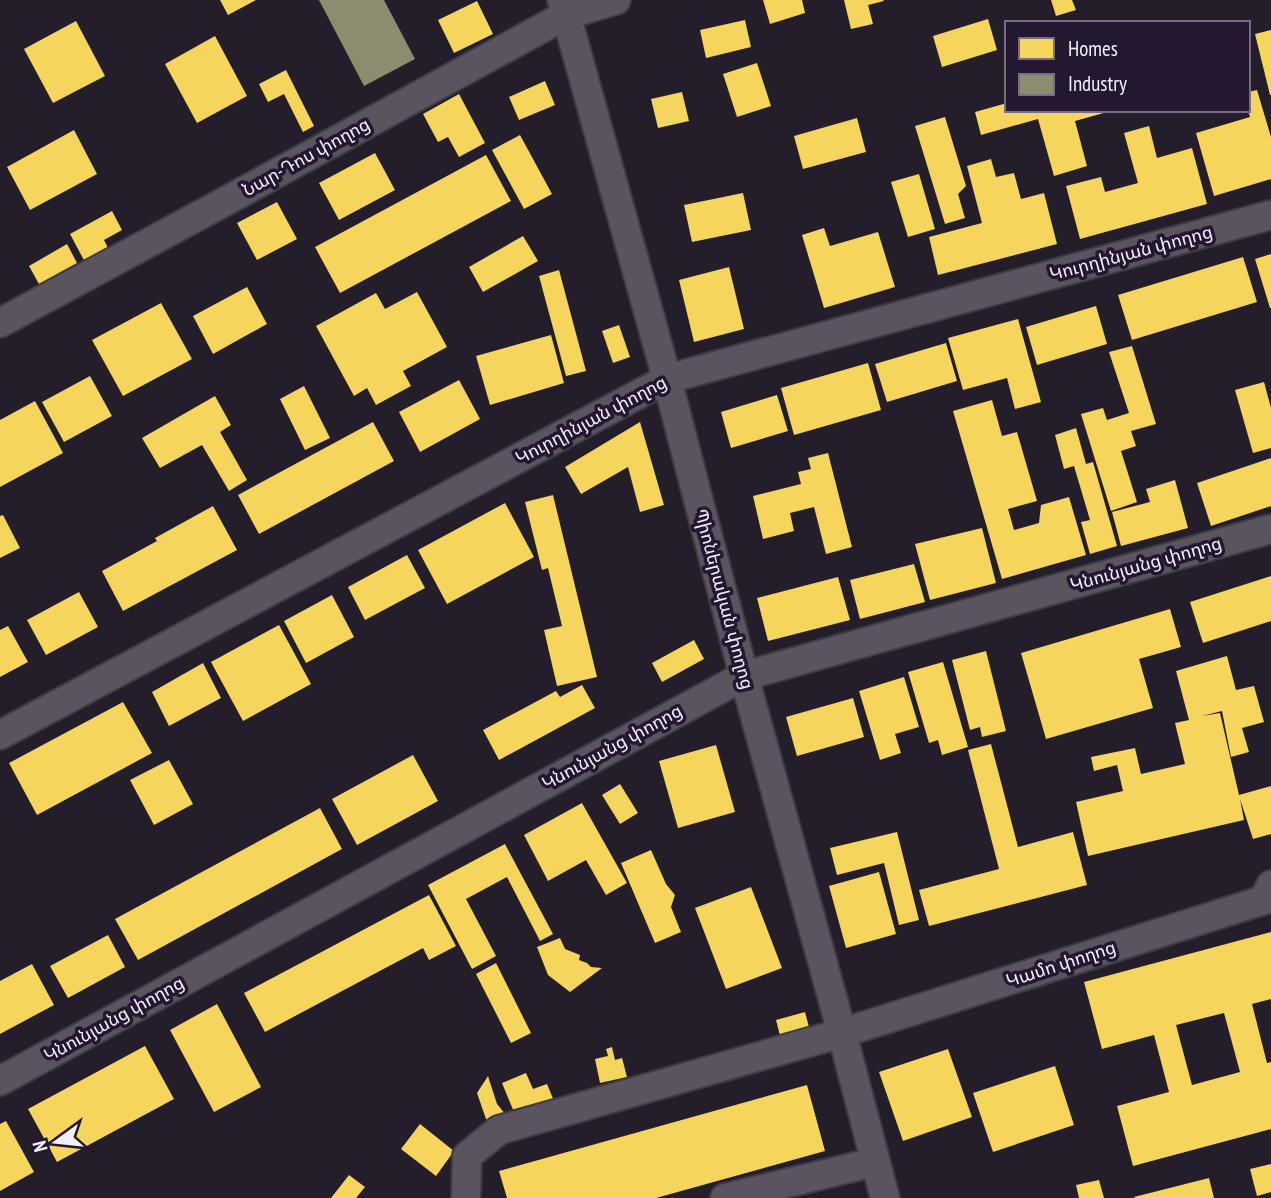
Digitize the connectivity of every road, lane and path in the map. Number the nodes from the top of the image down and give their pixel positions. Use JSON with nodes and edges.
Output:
{"nodes":[{"id":1,"x":616,"y":0,"type":"edge"},
{"id":2,"x":564,"y":7,"type":"edge"},
{"id":3,"x":1271,"y":215,"type":"edge"},
{"id":4,"x":0,"y":323,"type":"edge"},
{"id":5,"x":667,"y":379,"type":"junction"},
{"id":6,"x":1271,"y":529,"type":"edge"},
{"id":7,"x":744,"y":676,"type":"junction"},
{"id":8,"x":0,"y":735,"type":"edge"},
{"id":9,"x":1271,"y":885,"type":"edge"},
{"id":10,"x":842,"y":1033,"type":"junction"},
{"id":11,"x":0,"y":1081,"type":"edge"},
{"id":12,"x":875,"y":1161,"type":"junction"},
{"id":13,"x":466,"y":1198,"type":"edge"},
{"id":14,"x":725,"y":1198,"type":"edge"},
{"id":15,"x":885,"y":1198,"type":"edge"}],
"edges":[{"from":1,"to":2,"type":"street","name":"Նար-Դոս փողոց"},
{"from":2,"to":4,"type":"street","name":"Նար-Դոս փողոց"},
{"from":2,"to":5,"type":"street","name":"Պիոներական փողոց"},
{"from":3,"to":5,"type":"street","name":"Կուրղինյան փողոց"},
{"from":5,"to":7,"type":"street","name":"Պիոներական փողոց"},
{"from":5,"to":8,"type":"street","name":"Կուրղինյան փողոց"},
{"from":6,"to":7,"type":"street","name":"Կնունյանց փողոց"},
{"from":7,"to":10,"type":"street","name":"Պիոներական փողոց"},
{"from":7,"to":11,"type":"street","name":"Կնունյանց փողոց"},
{"from":9,"to":10,"type":"street","name":"Կամո փողոց"},
{"from":10,"to":12,"type":"street","name":"Պիոներական փողոց"},
{"from":10,"to":13,"type":"street","name":"Կամո փողոց"},
{"from":12,"to":14,"type":"street"},
{"from":12,"to":15,"type":"street","name":"Պիոներական փողոց"}]}
